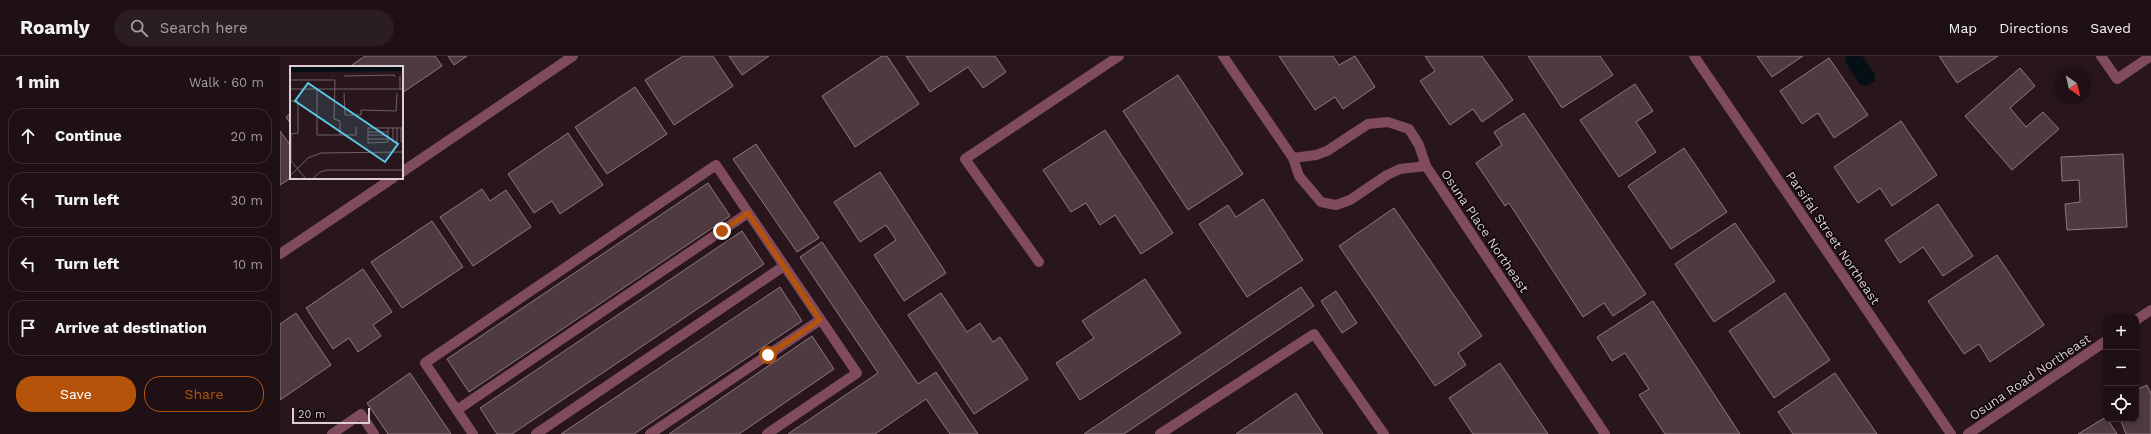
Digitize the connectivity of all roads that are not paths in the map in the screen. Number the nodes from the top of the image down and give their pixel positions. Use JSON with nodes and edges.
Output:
{"nodes":[{"id":1,"x":573,"y":56,"type":"edge"},
{"id":2,"x":1119,"y":56,"type":"edge"},
{"id":3,"x":1224,"y":56,"type":"edge"},
{"id":4,"x":1694,"y":56,"type":"edge"},
{"id":5,"x":2101,"y":56,"type":"edge"},
{"id":6,"x":2151,"y":56,"type":"edge"},
{"id":7,"x":1293,"y":158,"type":"junction"},
{"id":8,"x":1426,"y":166,"type":"junction"},
{"id":9,"x":403,"y":171,"type":"edge"},
{"id":10,"x":392,"y":179,"type":"edge"},
{"id":11,"x":748,"y":213,"type":"junction"},
{"id":12,"x":280,"y":254,"type":"edge"},
{"id":13,"x":1039,"y":262,"type":"dead end"},
{"id":14,"x":784,"y":266,"type":"junction"},
{"id":15,"x":2151,"y":310,"type":"edge"},
{"id":16,"x":2139,"y":318,"type":"edge"},
{"id":17,"x":820,"y":320,"type":"junction"},
{"id":18,"x":2103,"y":343,"type":"edge"},
{"id":19,"x":457,"y":410,"type":"junction"},
{"id":20,"x":332,"y":434,"type":"edge"},
{"id":21,"x":374,"y":434,"type":"edge"},
{"id":22,"x":473,"y":434,"type":"edge"},
{"id":23,"x":536,"y":434,"type":"edge"},
{"id":24,"x":650,"y":434,"type":"edge"},
{"id":25,"x":767,"y":434,"type":"edge"},
{"id":26,"x":1160,"y":434,"type":"edge"},
{"id":27,"x":1384,"y":434,"type":"edge"},
{"id":28,"x":1605,"y":434,"type":"edge"},
{"id":29,"x":1951,"y":434,"type":"edge"},
{"id":30,"x":1968,"y":434,"type":"edge"}],
"edges":[{"from":1,"to":9,"type":"street"},
{"from":2,"to":13,"type":"street"},
{"from":3,"to":7,"type":"street","name":"Osuna Place Northeast"},
{"from":4,"to":29,"type":"street","name":"Parsifal Street Northeast"},
{"from":5,"to":6,"type":"street"},
{"from":7,"to":8,"type":"street"},
{"from":7,"to":8,"type":"street","name":"Osuna Place Northeast"},
{"from":8,"to":28,"type":"street","name":"Osuna Place Northeast"},
{"from":10,"to":12,"type":"street"},
{"from":11,"to":14,"type":"street"},
{"from":11,"to":19,"type":"street"},
{"from":11,"to":19,"type":"street"},
{"from":14,"to":17,"type":"street"},
{"from":14,"to":23,"type":"street"},
{"from":15,"to":16,"type":"street"},
{"from":17,"to":24,"type":"street"},
{"from":17,"to":25,"type":"street"},
{"from":18,"to":30,"type":"street","name":"Osuna Road Northeast"},
{"from":19,"to":22,"type":"street"},
{"from":20,"to":21,"type":"street"},
{"from":26,"to":27,"type":"street"}]}
